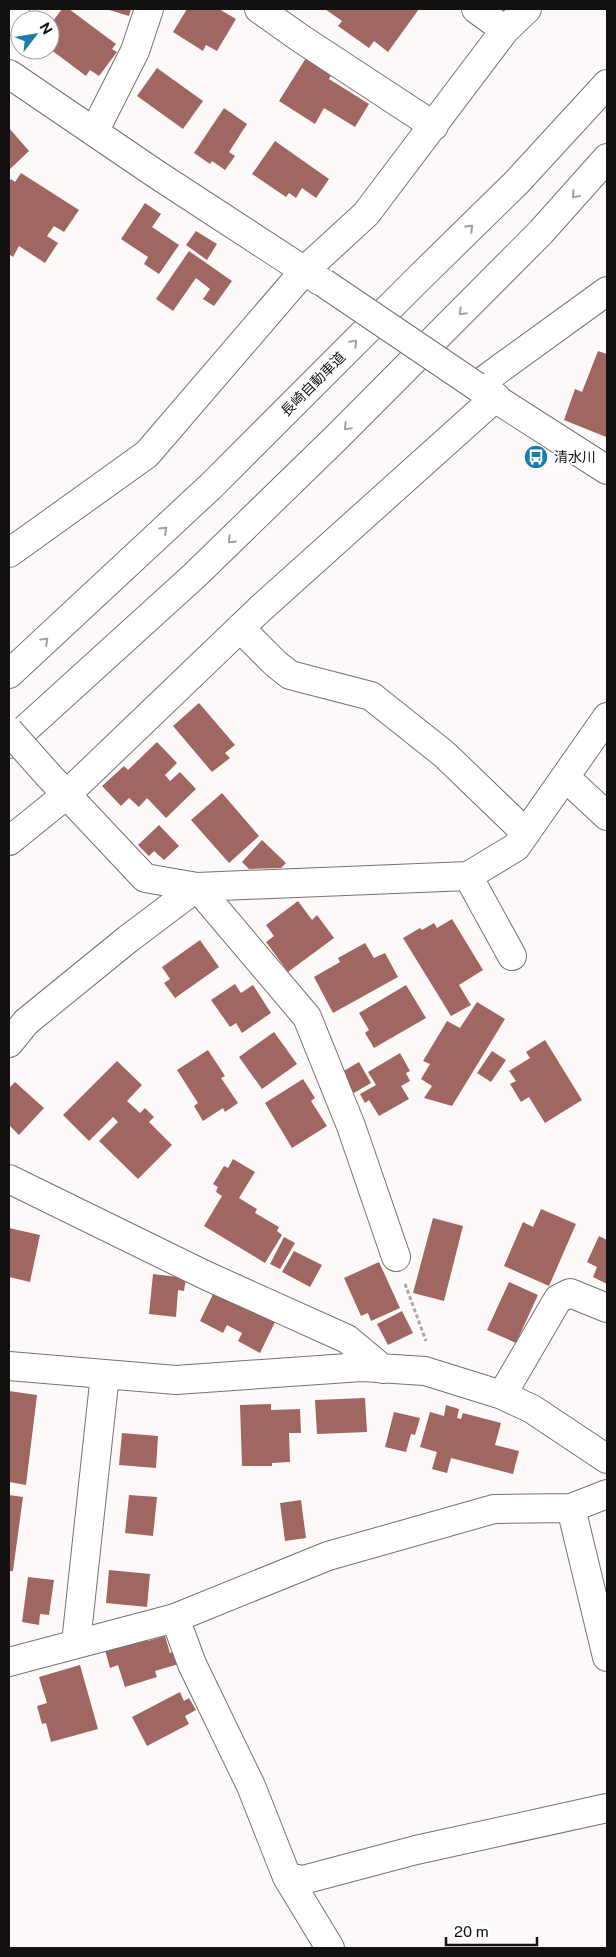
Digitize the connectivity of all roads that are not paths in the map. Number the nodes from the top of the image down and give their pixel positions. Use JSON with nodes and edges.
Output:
{"nodes":[{"id":1,"x":15,"y":9,"type":"edge"},
{"id":2,"x":149,"y":9,"type":"edge"},
{"id":3,"x":259,"y":9,"type":"edge"},
{"id":4,"x":476,"y":9,"type":"edge"},
{"id":5,"x":528,"y":9,"type":"edge"},
{"id":6,"x":9,"y":21,"type":"edge"},
{"id":7,"x":505,"y":30,"type":"junction"},
{"id":8,"x":9,"y":74,"type":"edge"},
{"id":9,"x":607,"y":84,"type":"edge"},
{"id":10,"x":434,"y":126,"type":"junction"},
{"id":11,"x":94,"y":132,"type":"junction"},
{"id":12,"x":607,"y":158,"type":"edge"},
{"id":13,"x":314,"y":277,"type":"junction"},
{"id":14,"x":607,"y":292,"type":"edge"},
{"id":15,"x":486,"y":392,"type":"junction"},
{"id":16,"x":607,"y":470,"type":"edge"},
{"id":17,"x":9,"y":554,"type":"edge"},
{"id":18,"x":240,"y":628,"type":"junction"},
{"id":19,"x":9,"y":674,"type":"edge"},
{"id":20,"x":607,"y":717,"type":"edge"},
{"id":21,"x":9,"y":731,"type":"edge"},
{"id":22,"x":9,"y":744,"type":"edge"},
{"id":23,"x":565,"y":777,"type":"junction"},
{"id":24,"x":57,"y":786,"type":"junction"},
{"id":25,"x":607,"y":816,"type":"edge"},
{"id":26,"x":526,"y":833,"type":"junction"},
{"id":27,"x":9,"y":841,"type":"edge"},
{"id":28,"x":468,"y":876,"type":"junction"},
{"id":29,"x":197,"y":887,"type":"junction"},
{"id":30,"x":512,"y":956,"type":"dead end"},
{"id":31,"x":9,"y":1043,"type":"edge"},
{"id":32,"x":9,"y":1179,"type":"edge"},
{"id":33,"x":396,"y":1257,"type":"road end"},
{"id":34,"x":607,"y":1308,"type":"edge"},
{"id":35,"x":9,"y":1366,"type":"edge"},
{"id":36,"x":382,"y":1368,"type":"junction"},
{"id":37,"x":105,"y":1374,"type":"junction"},
{"id":38,"x":502,"y":1395,"type":"junction"},
{"id":39,"x":607,"y":1459,"type":"edge"},
{"id":40,"x":607,"y":1494,"type":"edge"},
{"id":41,"x":571,"y":1508,"type":"junction"},
{"id":42,"x":175,"y":1618,"type":"junction"},
{"id":43,"x":76,"y":1643,"type":"junction"},
{"id":44,"x":607,"y":1657,"type":"edge"},
{"id":45,"x":9,"y":1662,"type":"edge"},
{"id":46,"x":607,"y":1808,"type":"edge"},
{"id":47,"x":287,"y":1876,"type":"junction"},
{"id":48,"x":330,"y":1948,"type":"edge"}],
"edges":[{"from":1,"to":6,"type":"main road"},
{"from":2,"to":11,"type":"main road"},
{"from":3,"to":10,"type":"main road"},
{"from":4,"to":7,"type":"main road"},
{"from":5,"to":7,"type":"main road"},
{"from":7,"to":10,"type":"main road"},
{"from":8,"to":11,"type":"main road"},
{"from":19,"to":9,"type":"main road","name":"長崎自動車道","one_way":true},
{"from":10,"to":13,"type":"main road"},
{"from":11,"to":13,"type":"main road"},
{"from":12,"to":22,"type":"main road","one_way":true},
{"from":13,"to":15,"type":"main road","bridge":true},
{"from":13,"to":17,"type":"main road"},
{"from":14,"to":15,"type":"main road"},
{"from":15,"to":16,"type":"main road"},
{"from":15,"to":18,"type":"main road"},
{"from":18,"to":24,"type":"main road"},
{"from":18,"to":26,"type":"main road"},
{"from":20,"to":23,"type":"main road"},
{"from":21,"to":24,"type":"main road","bridge":true},
{"from":23,"to":25,"type":"main road"},
{"from":23,"to":26,"type":"main road"},
{"from":24,"to":27,"type":"main road"},
{"from":24,"to":29,"type":"main road"},
{"from":26,"to":28,"type":"main road"},
{"from":28,"to":29,"type":"main road"},
{"from":28,"to":30,"type":"main road"},
{"from":29,"to":31,"type":"main road"},
{"from":29,"to":33,"type":"main road"},
{"from":32,"to":36,"type":"main road"},
{"from":34,"to":38,"type":"main road"},
{"from":35,"to":37,"type":"main road"},
{"from":36,"to":37,"type":"main road"},
{"from":36,"to":38,"type":"main road"},
{"from":37,"to":43,"type":"main road"},
{"from":38,"to":39,"type":"main road"},
{"from":40,"to":41,"type":"main road"},
{"from":41,"to":42,"type":"main road"},
{"from":41,"to":44,"type":"main road"},
{"from":42,"to":43,"type":"main road"},
{"from":42,"to":47,"type":"main road"},
{"from":43,"to":45,"type":"main road"},
{"from":46,"to":47,"type":"main road"},
{"from":47,"to":48,"type":"main road"}]}
